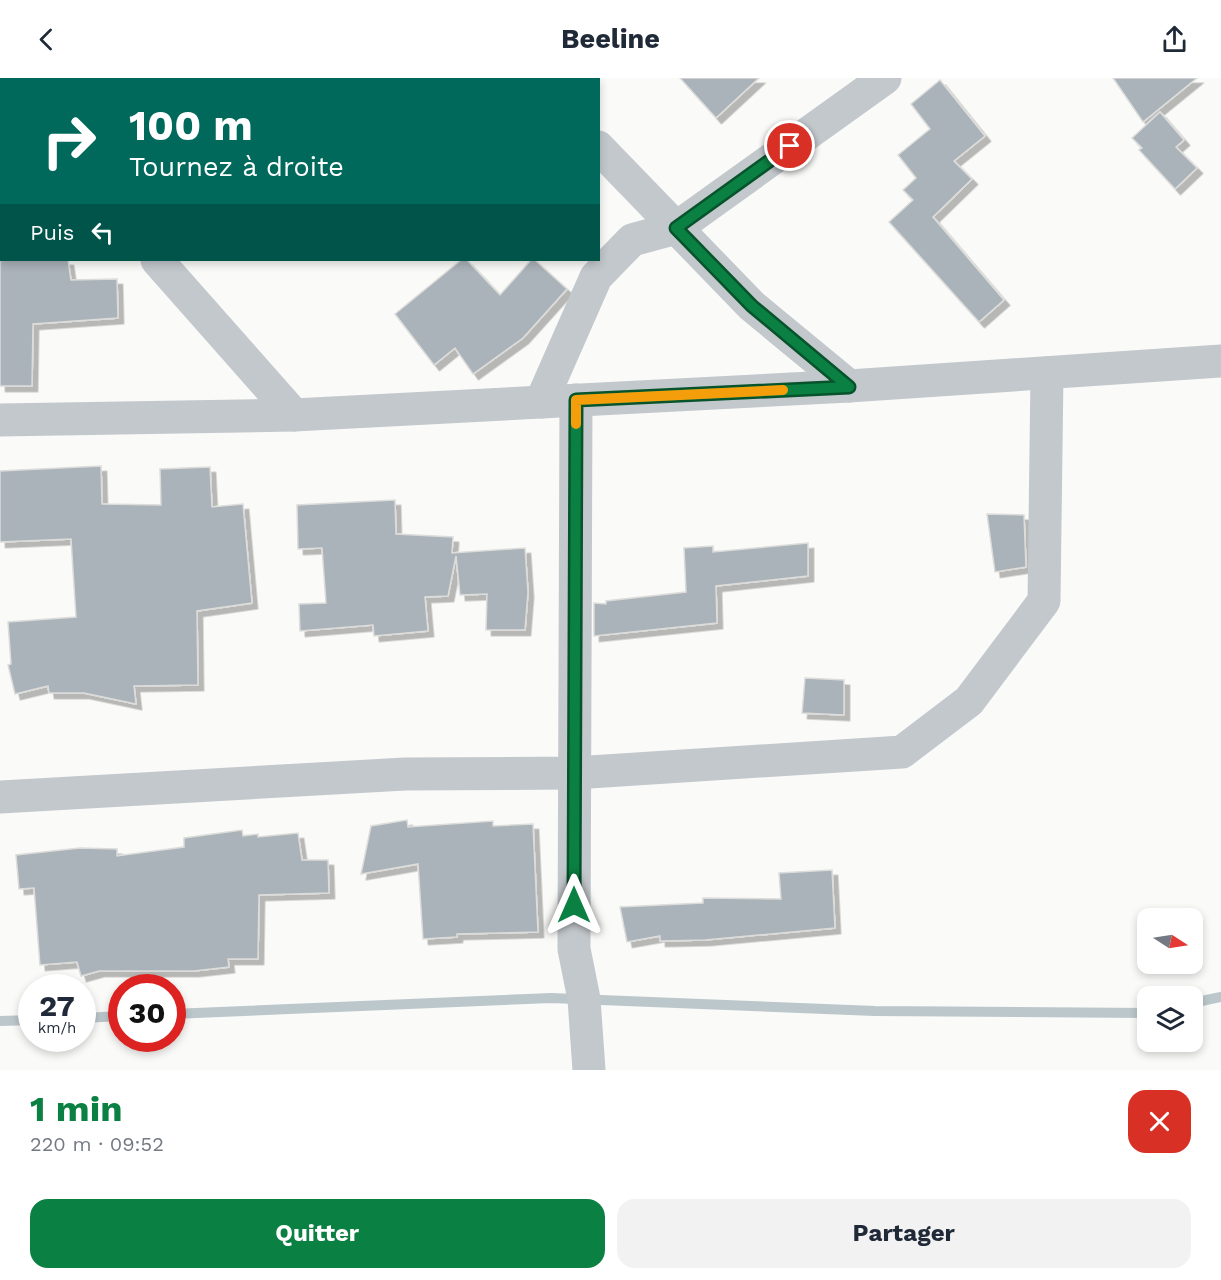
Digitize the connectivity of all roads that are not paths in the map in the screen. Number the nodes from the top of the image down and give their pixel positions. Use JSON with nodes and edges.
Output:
{"nodes":[{"id":1,"x":885,"y":78,"type":"edge"},
{"id":2,"x":600,"y":149,"type":"edge"},
{"id":3,"x":676,"y":228,"type":"junction"},
{"id":4,"x":158,"y":261,"type":"edge"},
{"id":5,"x":1221,"y":361,"type":"edge"},
{"id":6,"x":1047,"y":373,"type":"junction"},
{"id":7,"x":849,"y":387,"type":"junction"},
{"id":8,"x":576,"y":400,"type":"junction"},
{"id":9,"x":541,"y":402,"type":"junction"},
{"id":10,"x":294,"y":415,"type":"junction"},
{"id":11,"x":0,"y":420,"type":"edge"},
{"id":12,"x":574,"y":773,"type":"junction"},
{"id":13,"x":0,"y":797,"type":"edge"},
{"id":14,"x":589,"y":1070,"type":"edge"}],
"edges":[{"from":1,"to":3,"type":"street"},
{"from":2,"to":3,"type":"street"},
{"from":3,"to":7,"type":"street"},
{"from":3,"to":9,"type":"street"},
{"from":4,"to":10,"type":"street"},
{"from":5,"to":6,"type":"street"},
{"from":6,"to":7,"type":"street"},
{"from":6,"to":12,"type":"street"},
{"from":7,"to":8,"type":"street"},
{"from":8,"to":9,"type":"street"},
{"from":8,"to":12,"type":"street"},
{"from":9,"to":10,"type":"street"},
{"from":10,"to":11,"type":"street"},
{"from":12,"to":13,"type":"street"},
{"from":12,"to":14,"type":"street"}]}
